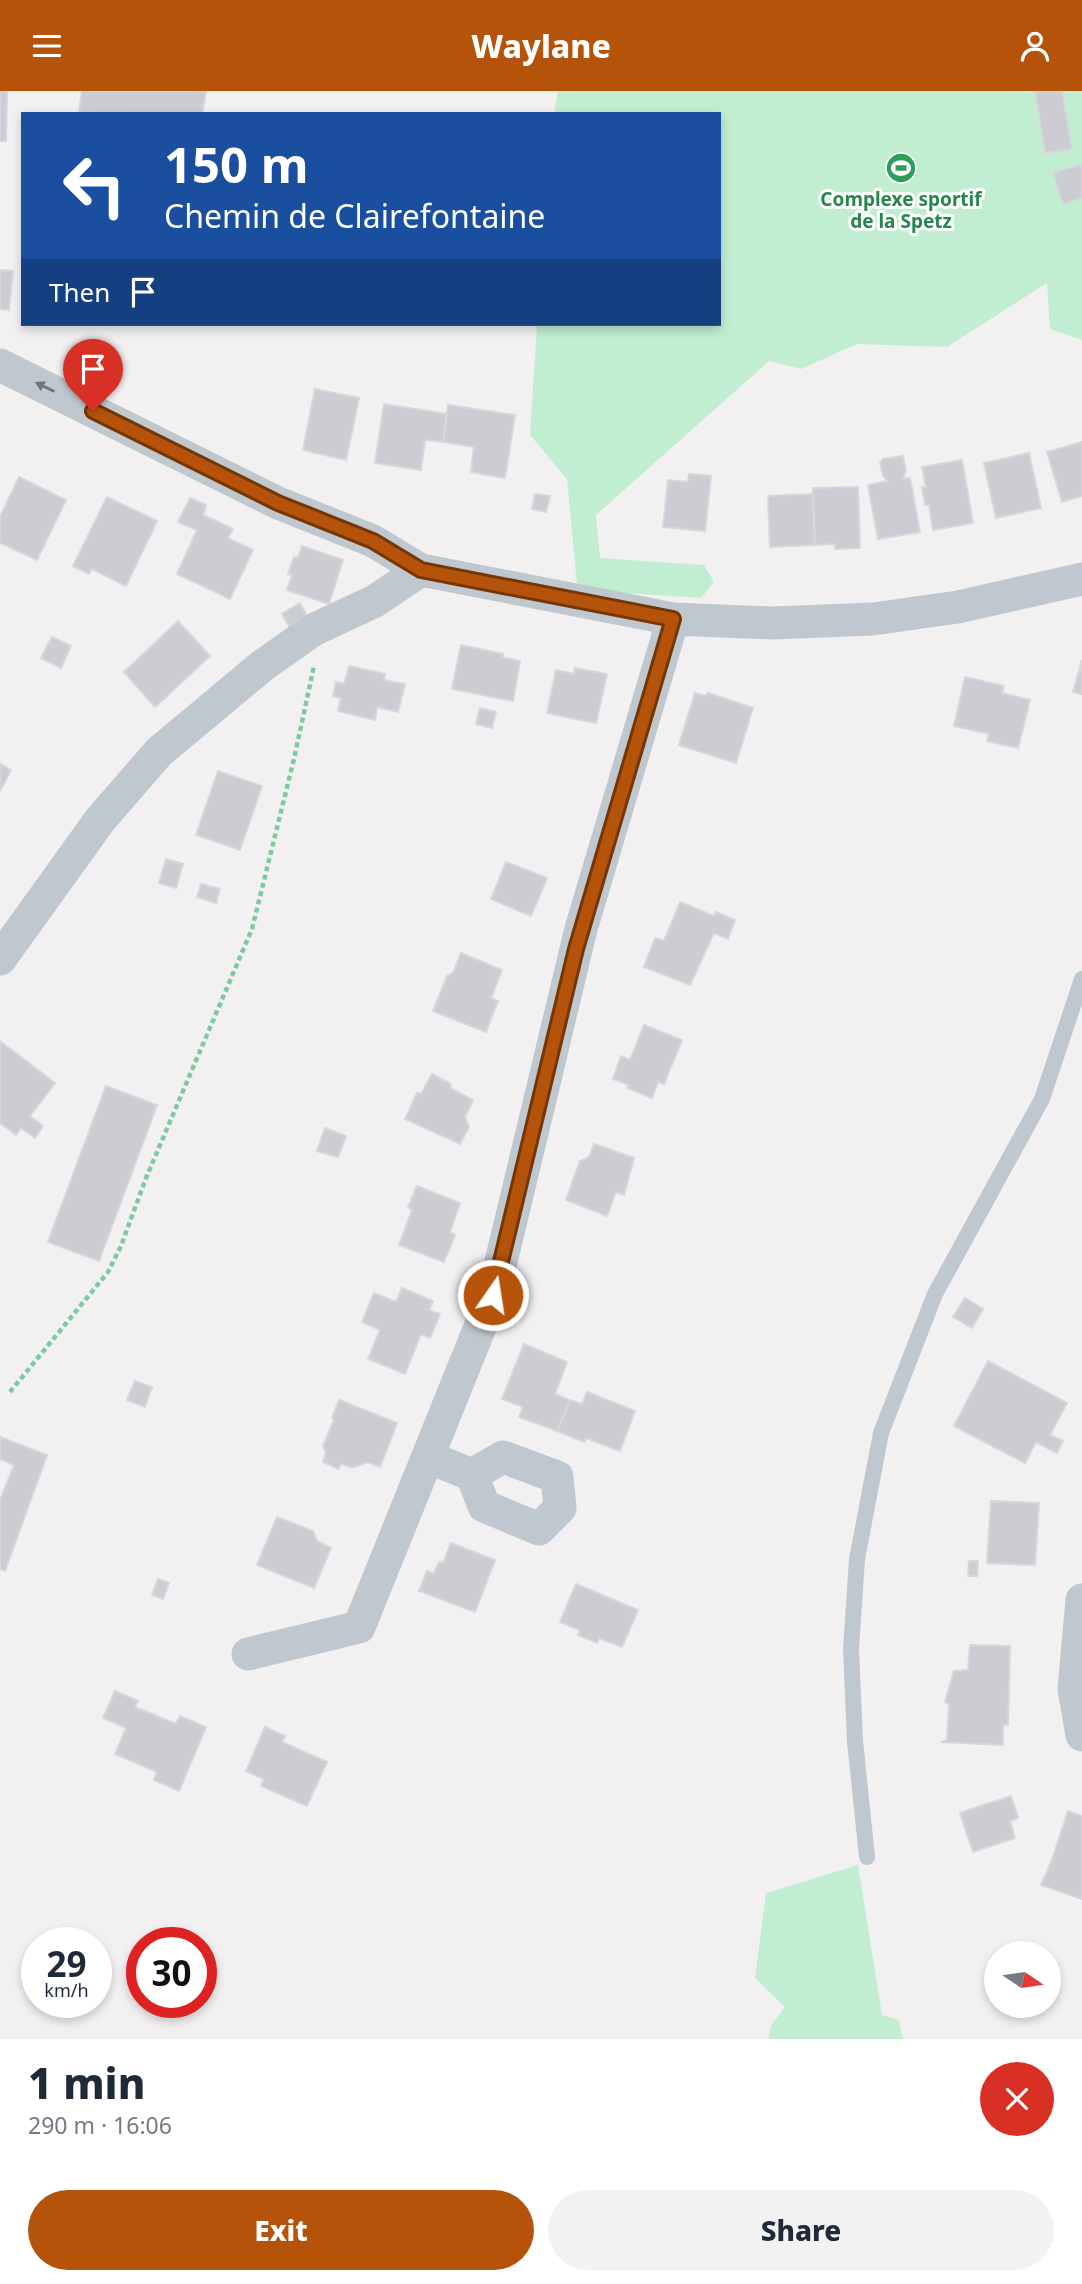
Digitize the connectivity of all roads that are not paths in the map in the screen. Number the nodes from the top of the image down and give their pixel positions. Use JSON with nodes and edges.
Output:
{"nodes":[{"id":1,"x":0,"y":365,"type":"edge"},
{"id":2,"x":421,"y":570,"type":"junction"},
{"id":3,"x":1082,"y":579,"type":"edge"},
{"id":4,"x":673,"y":619,"type":"junction"},
{"id":5,"x":0,"y":959,"type":"edge"},
{"id":6,"x":1082,"y":979,"type":"edge"},
{"id":7,"x":428,"y":1457,"type":"junction"},
{"id":8,"x":472,"y":1475,"type":"dead end"},
{"id":9,"x":1082,"y":1600,"type":"edge"},
{"id":10,"x":248,"y":1654,"type":"dead end"},
{"id":11,"x":1082,"y":1735,"type":"edge"},
{"id":12,"x":867,"y":1857,"type":"dead end"}],
"edges":[{"from":2,"to":1,"type":"street","one_way":true},
{"from":2,"to":4,"type":"street"},
{"from":2,"to":5,"type":"street"},
{"from":3,"to":4,"type":"street"},
{"from":4,"to":7,"type":"street"},
{"from":6,"to":12,"type":"lane"},
{"from":7,"to":8,"type":"street"},
{"from":7,"to":10,"type":"street"},
{"from":9,"to":11,"type":"street"}]}
